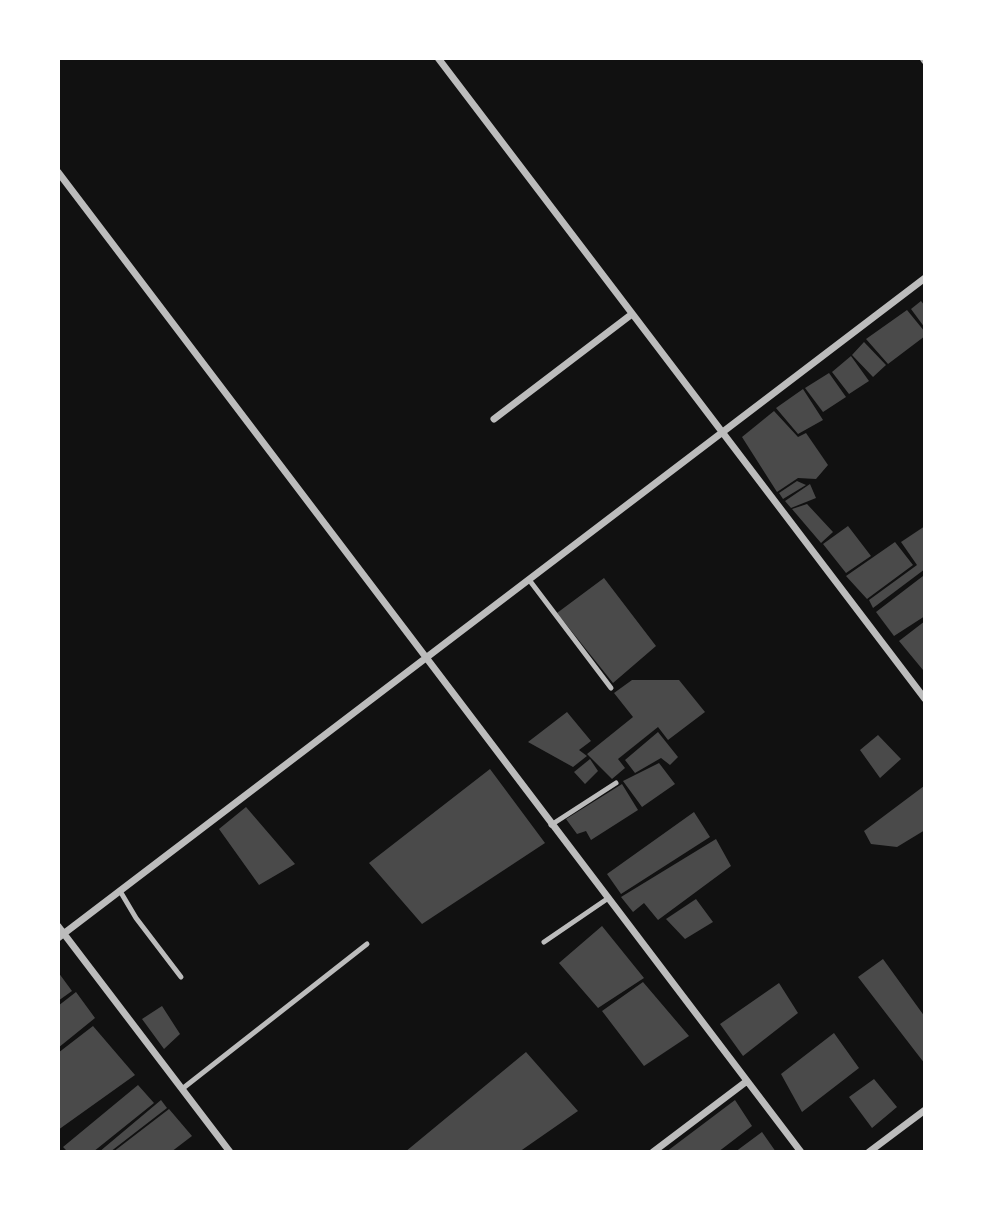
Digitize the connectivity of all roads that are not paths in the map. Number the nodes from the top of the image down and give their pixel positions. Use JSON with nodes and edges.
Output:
{"nodes":[{"id":1,"x":438,"y":58,"type":"edge"},
{"id":2,"x":58,"y":172,"type":"edge"},
{"id":3,"x":925,"y":278,"type":"edge"},
{"id":4,"x":632,"y":314,"type":"junction"},
{"id":5,"x":494,"y":419,"type":"dead end"},
{"id":6,"x":723,"y":434,"type":"junction"},
{"id":7,"x":530,"y":581,"type":"junction"},
{"id":8,"x":426,"y":660,"type":"junction"},
{"id":9,"x":611,"y":688,"type":"dead end"},
{"id":10,"x":925,"y":699,"type":"edge"},
{"id":11,"x":617,"y":783,"type":"dead end"},
{"id":12,"x":551,"y":825,"type":"junction"},
{"id":13,"x":120,"y":891,"type":"junction"},
{"id":14,"x":607,"y":899,"type":"junction"},
{"id":15,"x":58,"y":926,"type":"edge"},
{"id":16,"x":61,"y":936,"type":"edge"},
{"id":17,"x":544,"y":942,"type":"dead end"},
{"id":18,"x":367,"y":944,"type":"dead end"},
{"id":19,"x":181,"y":977,"type":"dead end"},
{"id":20,"x":747,"y":1081,"type":"junction"},
{"id":21,"x":182,"y":1089,"type":"junction"},
{"id":22,"x":925,"y":1110,"type":"edge"},
{"id":23,"x":230,"y":1152,"type":"edge"},
{"id":24,"x":653,"y":1152,"type":"edge"},
{"id":25,"x":801,"y":1152,"type":"edge"},
{"id":26,"x":869,"y":1152,"type":"edge"}],
"edges":[{"from":1,"to":4,"type":"street"},
{"from":2,"to":8,"type":"street"},
{"from":3,"to":6,"type":"street"},
{"from":4,"to":5,"type":"street"},
{"from":4,"to":6,"type":"street"},
{"from":6,"to":7,"type":"street"},
{"from":6,"to":10,"type":"street"},
{"from":7,"to":8,"type":"street"},
{"from":7,"to":9,"type":"lane"},
{"from":8,"to":12,"type":"street"},
{"from":8,"to":13,"type":"street"},
{"from":11,"to":12,"type":"lane"},
{"from":12,"to":14,"type":"street"},
{"from":13,"to":16,"type":"street"},
{"from":13,"to":19,"type":"lane"},
{"from":14,"to":17,"type":"lane"},
{"from":14,"to":20,"type":"street"},
{"from":15,"to":16,"type":"street"},
{"from":16,"to":21,"type":"street"},
{"from":18,"to":21,"type":"lane"},
{"from":20,"to":24,"type":"street"},
{"from":20,"to":25,"type":"street"},
{"from":21,"to":23,"type":"street"},
{"from":22,"to":26,"type":"street"}]}
